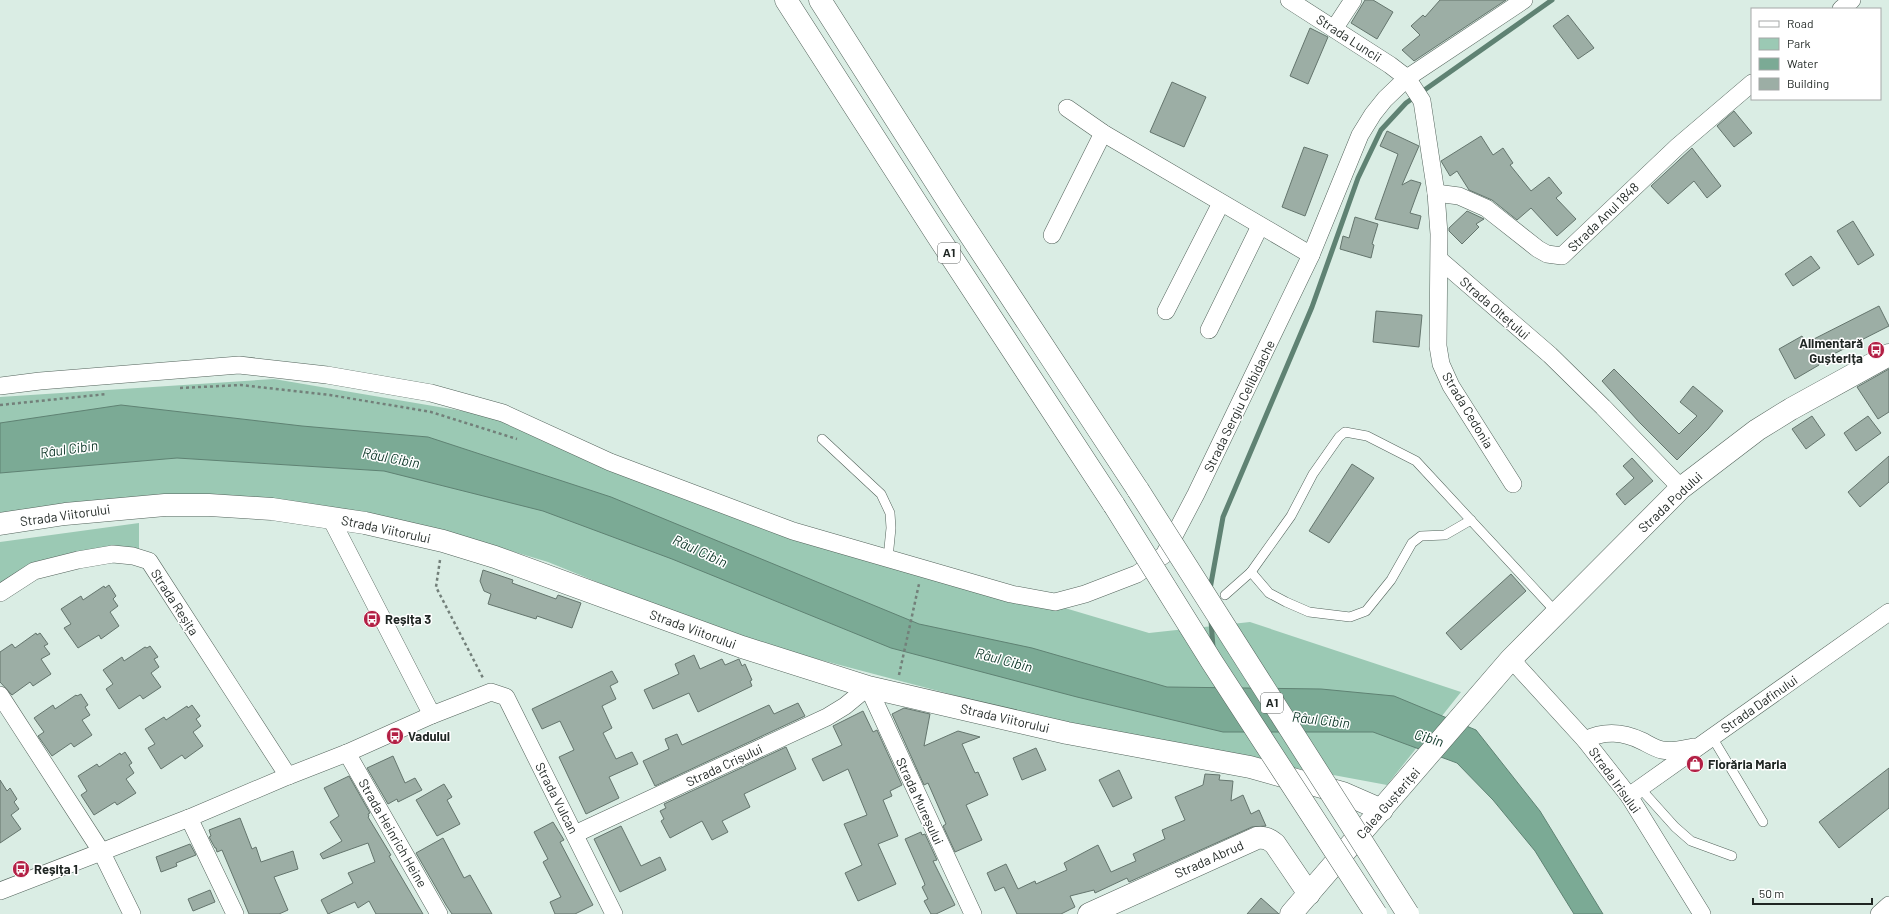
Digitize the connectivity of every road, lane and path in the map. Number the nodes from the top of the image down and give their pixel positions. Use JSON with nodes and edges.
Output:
{"nodes":[{"id":1,"x":786,"y":0,"type":"edge"},
{"id":2,"x":820,"y":0,"type":"edge"},
{"id":3,"x":1289,"y":0,"type":"edge"},
{"id":4,"x":1353,"y":0,"type":"edge"},
{"id":5,"x":1524,"y":0,"type":"edge"},
{"id":6,"x":1852,"y":0,"type":"edge"},
{"id":7,"x":1842,"y":8,"type":"edge"},
{"id":8,"x":1334,"y":29,"type":"junction"},
{"id":9,"x":1410,"y":82,"type":"junction"},
{"id":10,"x":1751,"y":85,"type":"edge"},
{"id":11,"x":1067,"y":108,"type":"dead end"},
{"id":12,"x":1103,"y":132,"type":"junction"},
{"id":13,"x":1436,"y":193,"type":"junction"},
{"id":14,"x":1221,"y":203,"type":"junction"},
{"id":15,"x":1260,"y":226,"type":"junction"},
{"id":16,"x":1052,"y":236,"type":"dead end"},
{"id":17,"x":1311,"y":255,"type":"junction"},
{"id":18,"x":1440,"y":260,"type":"junction"},
{"id":19,"x":1166,"y":312,"type":"dead end"},
{"id":20,"x":1208,"y":330,"type":"dead end"},
{"id":21,"x":1889,"y":355,"type":"edge"},
{"id":22,"x":0,"y":386,"type":"edge"},
{"id":23,"x":179,"y":388,"type":"dead end"},
{"id":24,"x":109,"y":394,"type":"dead end"},
{"id":25,"x":0,"y":405,"type":"edge"},
{"id":26,"x":518,"y":439,"type":"dead end"},
{"id":27,"x":822,"y":439,"type":"dead end"},
{"id":28,"x":1513,"y":484,"type":"dead end"},
{"id":29,"x":1681,"y":488,"type":"junction"},
{"id":30,"x":330,"y":517,"type":"junction"},
{"id":31,"x":1471,"y":520,"type":"junction"},
{"id":32,"x":0,"y":524,"type":"edge"},
{"id":33,"x":443,"y":541,"type":"junction"},
{"id":34,"x":888,"y":558,"type":"junction"},
{"id":35,"x":1251,"y":572,"type":"junction"},
{"id":36,"x":912,"y":581,"type":"dead end"},
{"id":37,"x":919,"y":583,"type":"junction"},
{"id":38,"x":926,"y":585,"type":"dead end"},
{"id":39,"x":0,"y":593,"type":"edge"},
{"id":40,"x":1225,"y":595,"type":"dead end"},
{"id":41,"x":1556,"y":612,"type":"junction"},
{"id":42,"x":1889,"y":612,"type":"edge"},
{"id":43,"x":1511,"y":659,"type":"junction"},
{"id":44,"x":898,"y":677,"type":"dead end"},
{"id":45,"x":868,"y":687,"type":"junction"},
{"id":46,"x":1484,"y":691,"type":"joint"},
{"id":47,"x":491,"y":692,"type":"junction"},
{"id":48,"x":0,"y":695,"type":"edge"},
{"id":49,"x":432,"y":715,"type":"junction"},
{"id":50,"x":1585,"y":740,"type":"junction"},
{"id":51,"x":1706,"y":741,"type":"junction"},
{"id":52,"x":347,"y":753,"type":"junction"},
{"id":53,"x":288,"y":776,"type":"junction"},
{"id":54,"x":1634,"y":792,"type":"junction"},
{"id":55,"x":1388,"y":802,"type":"junction"},
{"id":56,"x":189,"y":818,"type":"junction"},
{"id":57,"x":1763,"y":822,"type":"dead end"},
{"id":58,"x":576,"y":834,"type":"junction"},
{"id":59,"x":100,"y":852,"type":"junction"},
{"id":60,"x":1732,"y":856,"type":"dead end"},
{"id":61,"x":0,"y":891,"type":"edge"},
{"id":62,"x":1309,"y":894,"type":"junction"},
{"id":63,"x":1889,"y":906,"type":"edge"},
{"id":64,"x":132,"y":914,"type":"edge"},
{"id":65,"x":235,"y":914,"type":"edge"},
{"id":66,"x":439,"y":914,"type":"edge"},
{"id":67,"x":614,"y":914,"type":"edge"},
{"id":68,"x":973,"y":914,"type":"edge"},
{"id":69,"x":1089,"y":914,"type":"edge"},
{"id":70,"x":1291,"y":914,"type":"edge"},
{"id":71,"x":1376,"y":914,"type":"edge"},
{"id":72,"x":1408,"y":914,"type":"edge"},
{"id":73,"x":1702,"y":914,"type":"edge"},
{"id":74,"x":1879,"y":914,"type":"edge"}],
"edges":[{"from":1,"to":71,"type":"main road","number":"A1","bridge":true},
{"from":2,"to":72,"type":"main road","number":"A1","bridge":true},
{"from":3,"to":8,"type":"street","name":"Strada Luncii"},
{"from":4,"to":8,"type":"street"},
{"from":5,"to":9,"type":"street","name":"Strada Sergiu Celibidache"},
{"from":6,"to":7,"type":"street"},
{"from":8,"to":9,"type":"street","name":"Strada Luncii"},
{"from":9,"to":13,"type":"street"},
{"from":9,"to":17,"type":"street","name":"Strada Sergiu Celibidache"},
{"from":10,"to":13,"type":"street","name":"Strada Anul 1848"},
{"from":11,"to":12,"type":"street"},
{"from":12,"to":14,"type":"street"},
{"from":12,"to":16,"type":"street"},
{"from":13,"to":18,"type":"street"},
{"from":14,"to":15,"type":"street"},
{"from":14,"to":19,"type":"street"},
{"from":15,"to":17,"type":"street"},
{"from":15,"to":20,"type":"street"},
{"from":17,"to":34,"type":"street","name":"Strada Sergiu Celibidache"},
{"from":18,"to":28,"type":"street","name":"Strada Cedonia"},
{"from":18,"to":29,"type":"street","name":"Strada Oltețului"},
{"from":21,"to":29,"type":"main road","name":"Strada Podului"},
{"from":22,"to":34,"type":"street"},
{"from":23,"to":26,"type":"path"},
{"from":24,"to":25,"type":"path"},
{"from":27,"to":34,"type":"lane"},
{"from":29,"to":41,"type":"main road","name":"Strada Podului"},
{"from":30,"to":32,"type":"main road","name":"Strada Viitorului"},
{"from":30,"to":33,"type":"main road","name":"Strada Viitorului"},
{"from":30,"to":49,"type":"street"},
{"from":31,"to":35,"type":"lane"},
{"from":31,"to":35,"type":"lane"},
{"from":31,"to":41,"type":"lane"},
{"from":33,"to":45,"type":"main road","name":"Strada Viitorului"},
{"from":33,"to":47,"type":"path"},
{"from":35,"to":40,"type":"lane"},
{"from":36,"to":37,"type":"path"},
{"from":37,"to":38,"type":"path"},
{"from":37,"to":44,"type":"path"},
{"from":39,"to":53,"type":"street","name":"Strada Reșița"},
{"from":41,"to":43,"type":"main road","name":"Strada Podului"},
{"from":42,"to":51,"type":"street","name":"Strada Dafinului"},
{"from":43,"to":46,"type":"main road","name":"Strada Podului"},
{"from":43,"to":50,"type":"street","name":"Strada Irisului"},
{"from":45,"to":55,"type":"main road","name":"Strada Viitorului"},
{"from":45,"to":58,"type":"street","name":"Strada Crișului"},
{"from":45,"to":68,"type":"street","name":"Strada Mureșului"},
{"from":46,"to":55,"type":"main road","name":"Calea Gușteriței"},
{"from":47,"to":49,"type":"street"},
{"from":47,"to":58,"type":"street","name":"Strada Vulcan"},
{"from":48,"to":59,"type":"street"},
{"from":49,"to":52,"type":"street"},
{"from":50,"to":51,"type":"street"},
{"from":50,"to":54,"type":"street","name":"Strada Irisului"},
{"from":51,"to":54,"type":"street","name":"Strada Dafinului"},
{"from":51,"to":57,"type":"lane"},
{"from":52,"to":53,"type":"street"},
{"from":52,"to":66,"type":"street","name":"Strada Heinrich Heine"},
{"from":53,"to":56,"type":"street"},
{"from":54,"to":60,"type":"lane"},
{"from":54,"to":73,"type":"street","name":"Strada Irisului"},
{"from":55,"to":62,"type":"main road","name":"Calea Gușteriței"},
{"from":56,"to":59,"type":"street"},
{"from":56,"to":65,"type":"street"},
{"from":58,"to":67,"type":"street","name":"Strada Vulcan"},
{"from":59,"to":61,"type":"street"},
{"from":59,"to":64,"type":"street"},
{"from":62,"to":69,"type":"main road","name":"Strada Abrud"},
{"from":62,"to":70,"type":"main road","name":"Calea Gușteriței"},
{"from":63,"to":74,"type":"street"}]}
